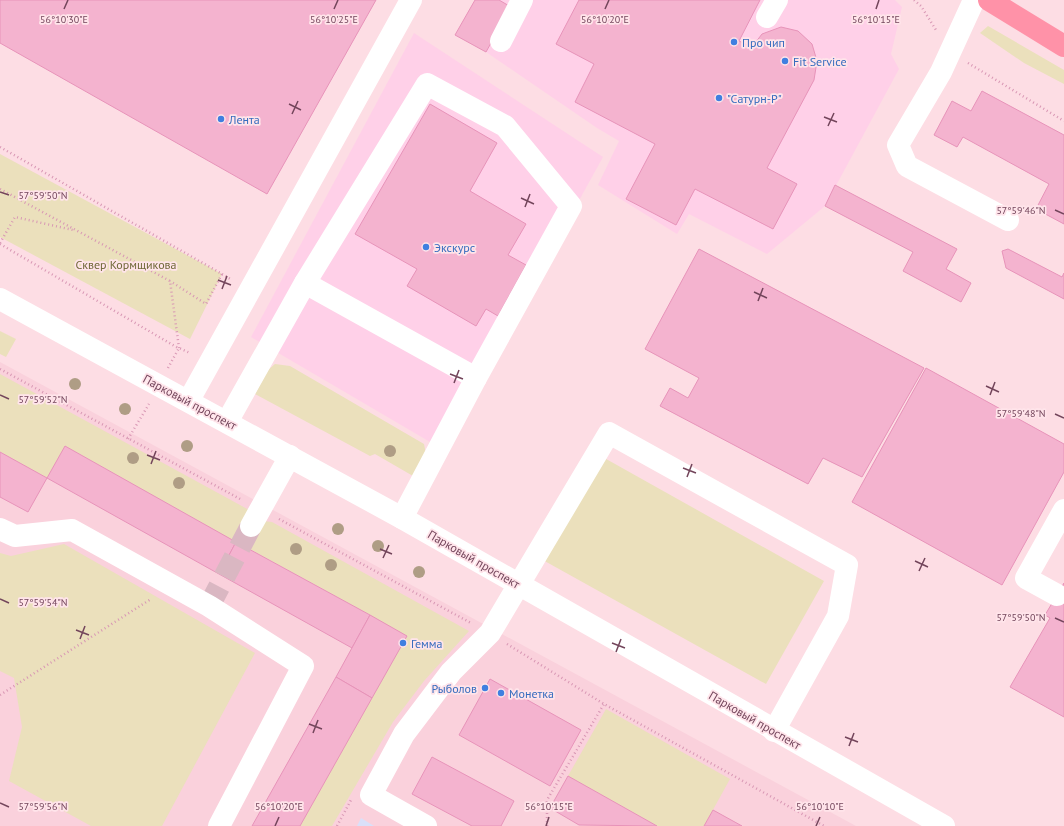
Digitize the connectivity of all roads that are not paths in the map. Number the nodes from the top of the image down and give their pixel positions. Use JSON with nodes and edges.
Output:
{"nodes":[{"id":1,"x":411,"y":0,"type":"edge"},
{"id":2,"x":522,"y":0,"type":"edge"},
{"id":3,"x":974,"y":0,"type":"edge"},
{"id":4,"x":989,"y":0,"type":"edge"},
{"id":5,"x":501,"y":41,"type":"dead end"},
{"id":6,"x":1064,"y":46,"type":"edge"},
{"id":7,"x":1008,"y":220,"type":"dead end"},
{"id":8,"x":305,"y":283,"type":"junction"},
{"id":9,"x":0,"y":299,"type":"edge"},
{"id":10,"x":476,"y":378,"type":"junction"},
{"id":11,"x":189,"y":400,"type":"junction"},
{"id":12,"x":227,"y":422,"type":"junction"},
{"id":13,"x":290,"y":456,"type":"junction"},
{"id":14,"x":1064,"y":510,"type":"edge"},
{"id":15,"x":256,"y":518,"type":"tunnel mouth"},
{"id":16,"x":402,"y":518,"type":"junction"},
{"id":17,"x":0,"y":529,"type":"edge"},
{"id":18,"x":519,"y":585,"type":"junction"},
{"id":19,"x":1057,"y":595,"type":"dead end"},
{"id":20,"x":774,"y":731,"type":"junction"},
{"id":21,"x":219,"y":826,"type":"edge"},
{"id":22,"x":426,"y":826,"type":"edge"},
{"id":23,"x":944,"y":826,"type":"edge"}],
"edges":[{"from":1,"to":11,"type":"street"},
{"from":2,"to":5,"type":"street"},
{"from":3,"to":7,"type":"street"},
{"from":4,"to":6,"type":"main road"},
{"from":8,"to":10,"type":"street"},
{"from":8,"to":10,"type":"street"},
{"from":8,"to":12,"type":"street"},
{"from":9,"to":11,"type":"street","name":"Парковый проспект"},
{"from":10,"to":16,"type":"street"},
{"from":11,"to":12,"type":"street","name":"Парковый проспект"},
{"from":12,"to":13,"type":"street","name":"Парковый проспект"},
{"from":13,"to":15,"type":"street"},
{"from":13,"to":16,"type":"street","name":"Парковый проспект"},
{"from":14,"to":19,"type":"street"},
{"from":16,"to":18,"type":"street","name":"Парковый проспект"},
{"from":17,"to":21,"type":"street"},
{"from":18,"to":20,"type":"street","name":"Парковый проспект"},
{"from":18,"to":20,"type":"street"},
{"from":18,"to":22,"type":"street"},
{"from":20,"to":23,"type":"street","name":"Парковый проспект"}]}
